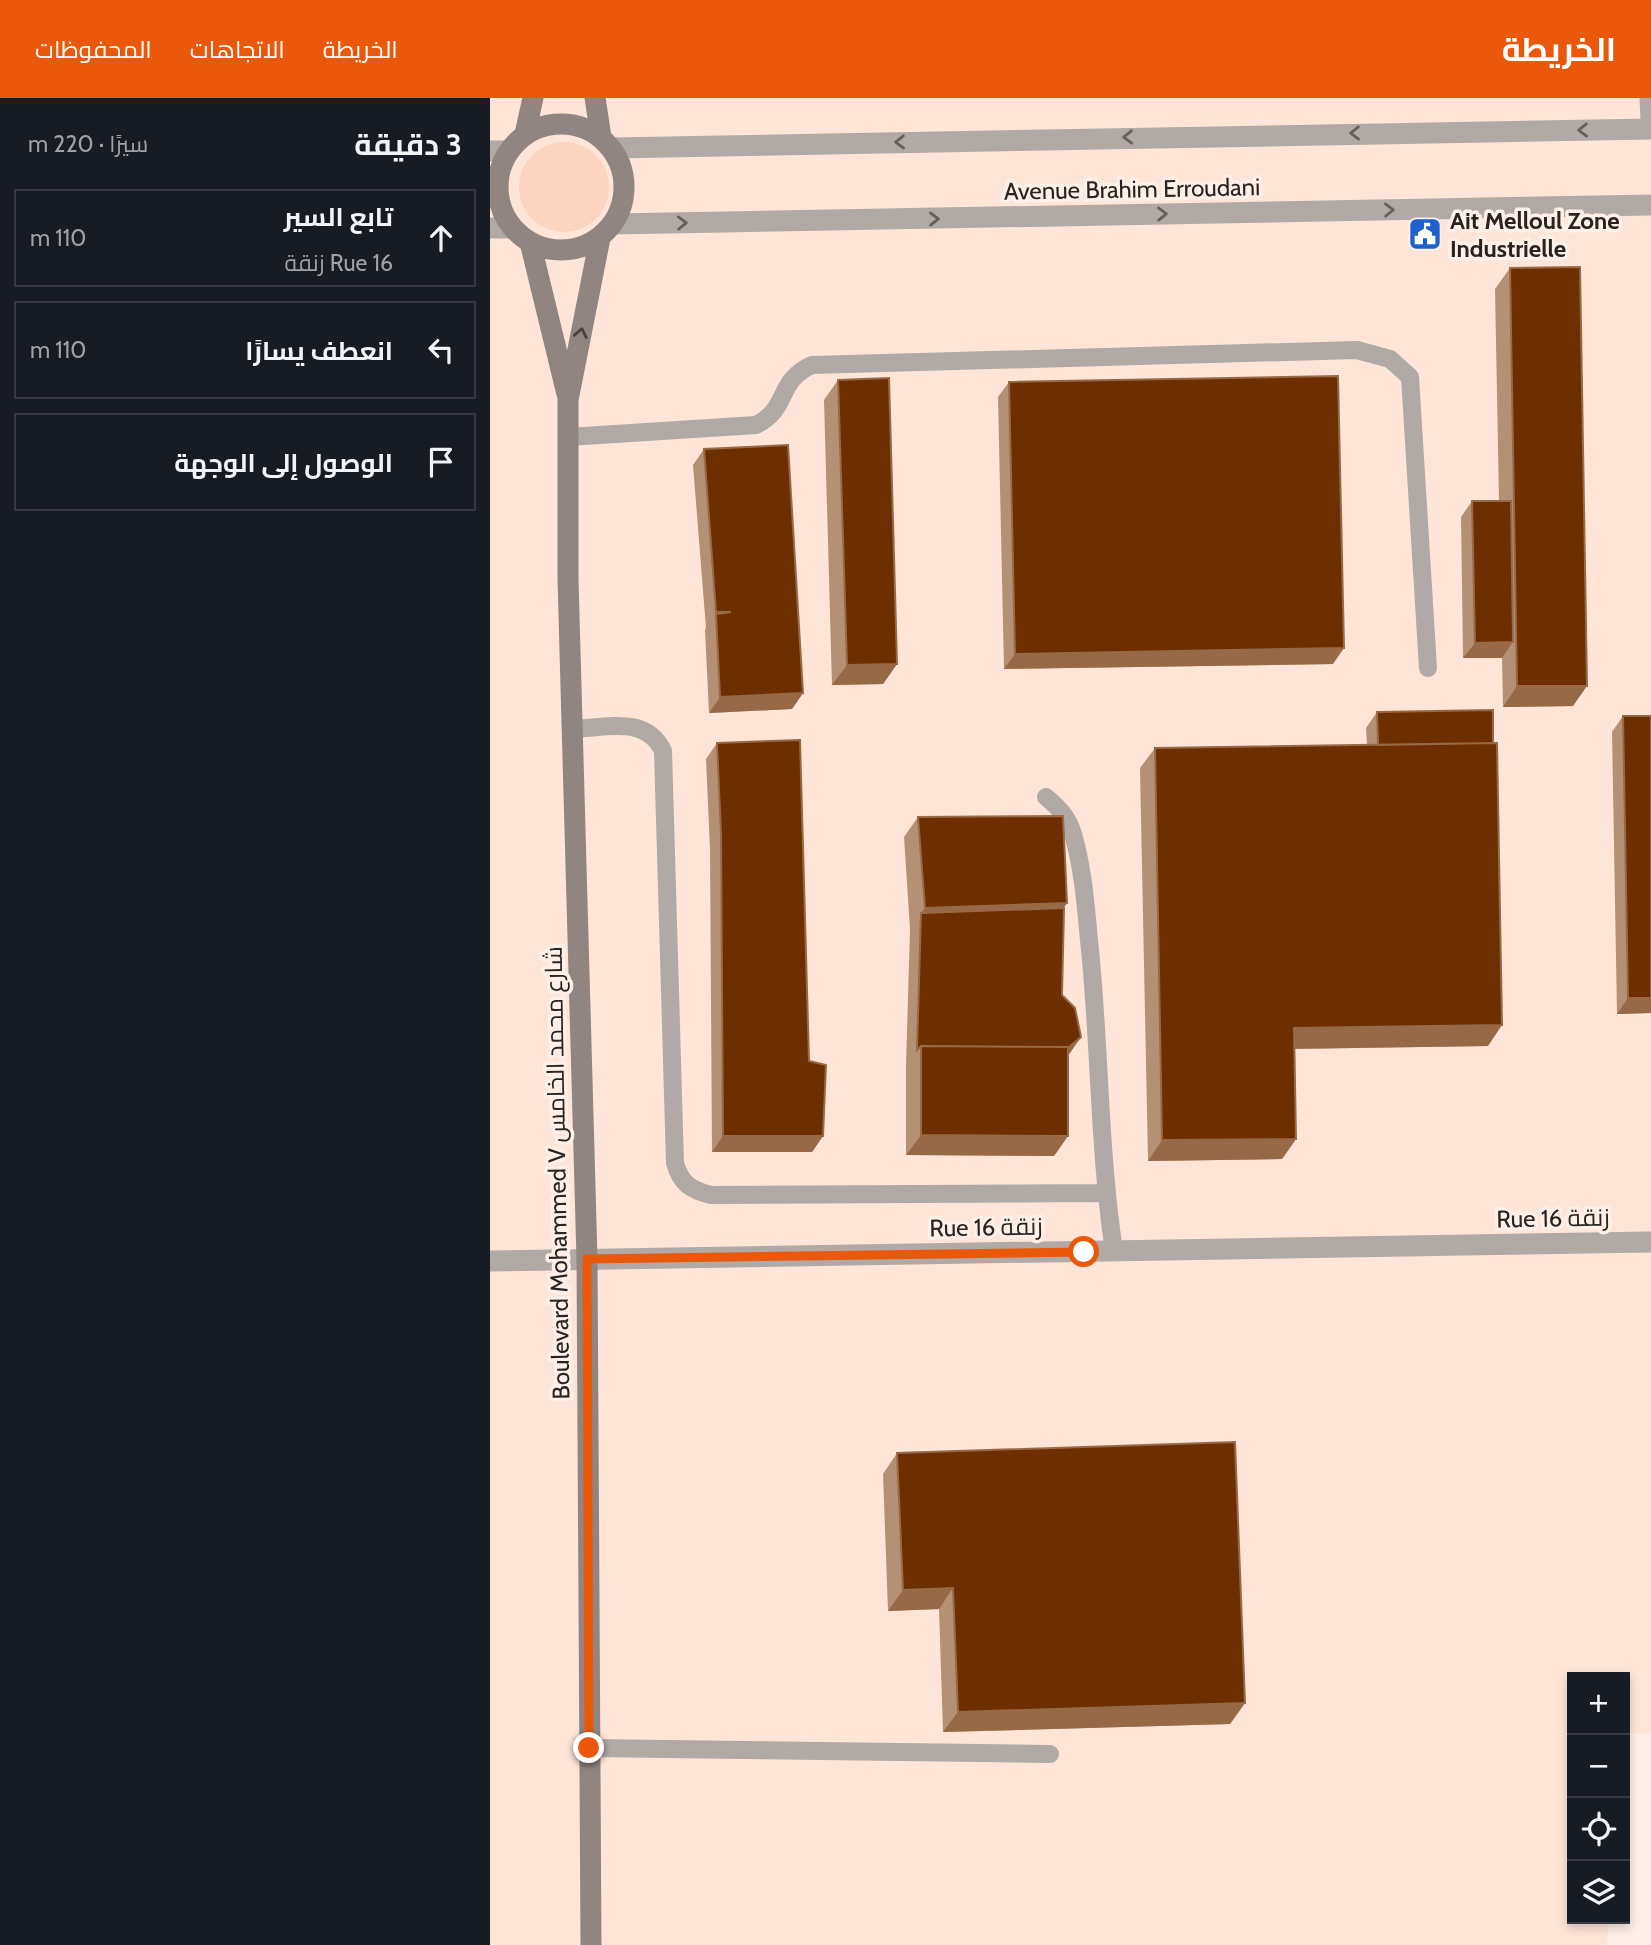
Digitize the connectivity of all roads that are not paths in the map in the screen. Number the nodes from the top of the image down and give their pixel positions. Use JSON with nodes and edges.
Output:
{"nodes":[{"id":1,"x":533,"y":98,"type":"edge"},
{"id":2,"x":595,"y":98,"type":"edge"},
{"id":3,"x":1650,"y":98,"type":"edge"},
{"id":4,"x":1651,"y":120,"type":"edge"},
{"id":5,"x":1651,"y":129,"type":"edge"},
{"id":6,"x":525,"y":134,"type":"junction"},
{"id":7,"x":606,"y":143,"type":"junction"},
{"id":8,"x":499,"y":151,"type":"edge"},
{"id":9,"x":1651,"y":205,"type":"edge"},
{"id":10,"x":490,"y":228,"type":"edge"},
{"id":11,"x":512,"y":228,"type":"junction"},
{"id":12,"x":607,"y":231,"type":"junction"},
{"id":13,"x":530,"y":243,"type":"junction"},
{"id":14,"x":568,"y":400,"type":"junction"},
{"id":15,"x":568,"y":437,"type":"junction"},
{"id":16,"x":1428,"y":668,"type":"dead end"},
{"id":17,"x":572,"y":729,"type":"junction"},
{"id":18,"x":1046,"y":797,"type":"dead end"},
{"id":19,"x":1105,"y":1193,"type":"junction"},
{"id":20,"x":1651,"y":1242,"type":"edge"},
{"id":21,"x":1114,"y":1251,"type":"junction"},
{"id":22,"x":587,"y":1259,"type":"junction"},
{"id":23,"x":490,"y":1261,"type":"edge"},
{"id":24,"x":589,"y":1748,"type":"junction"},
{"id":25,"x":1050,"y":1754,"type":"dead end"},
{"id":26,"x":591,"y":1945,"type":"edge"}],
"edges":[{"from":1,"to":6,"type":"main road"},
{"from":2,"to":7,"type":"main road"},
{"from":3,"to":4,"type":"street"},
{"from":5,"to":7,"type":"street","one_way":true},
{"from":6,"to":7,"type":"main road"},
{"from":6,"to":8,"type":"main road"},
{"from":7,"to":12,"type":"main road"},
{"from":8,"to":11,"type":"main road"},
{"from":12,"to":9,"type":"street","name":"Avenue Brahim Erroudani","one_way":true},
{"from":10,"to":11,"type":"street"},
{"from":11,"to":13,"type":"main road"},
{"from":12,"to":13,"type":"main road"},
{"from":14,"to":12,"type":"main road","name":"Boulevard Mohammed V شارع محمد الخامس","one_way":true},
{"from":13,"to":14,"type":"main road","name":"Boulevard Mohammed V شارع محمد الخامس"},
{"from":14,"to":15,"type":"main road","name":"Boulevard Mohammed V شارع محمد الخامس"},
{"from":15,"to":16,"type":"lane"},
{"from":15,"to":17,"type":"main road","name":"Boulevard Mohammed V شارع محمد الخامس"},
{"from":17,"to":19,"type":"lane"},
{"from":17,"to":22,"type":"main road","name":"Boulevard Mohammed V شارع محمد الخامس"},
{"from":18,"to":19,"type":"lane"},
{"from":19,"to":21,"type":"lane"},
{"from":20,"to":21,"type":"street","name":"Rue 16 زنقة"},
{"from":21,"to":22,"type":"street","name":"Rue 16 زنقة"},
{"from":22,"to":23,"type":"street","name":"Rue 16 زنقة"},
{"from":22,"to":24,"type":"main road","name":"Boulevard Mohammed V شارع محمد الخامس"},
{"from":24,"to":25,"type":"lane"},
{"from":24,"to":26,"type":"main road","name":"Boulevard Mohammed V شارع محمد الخامس"}]}
